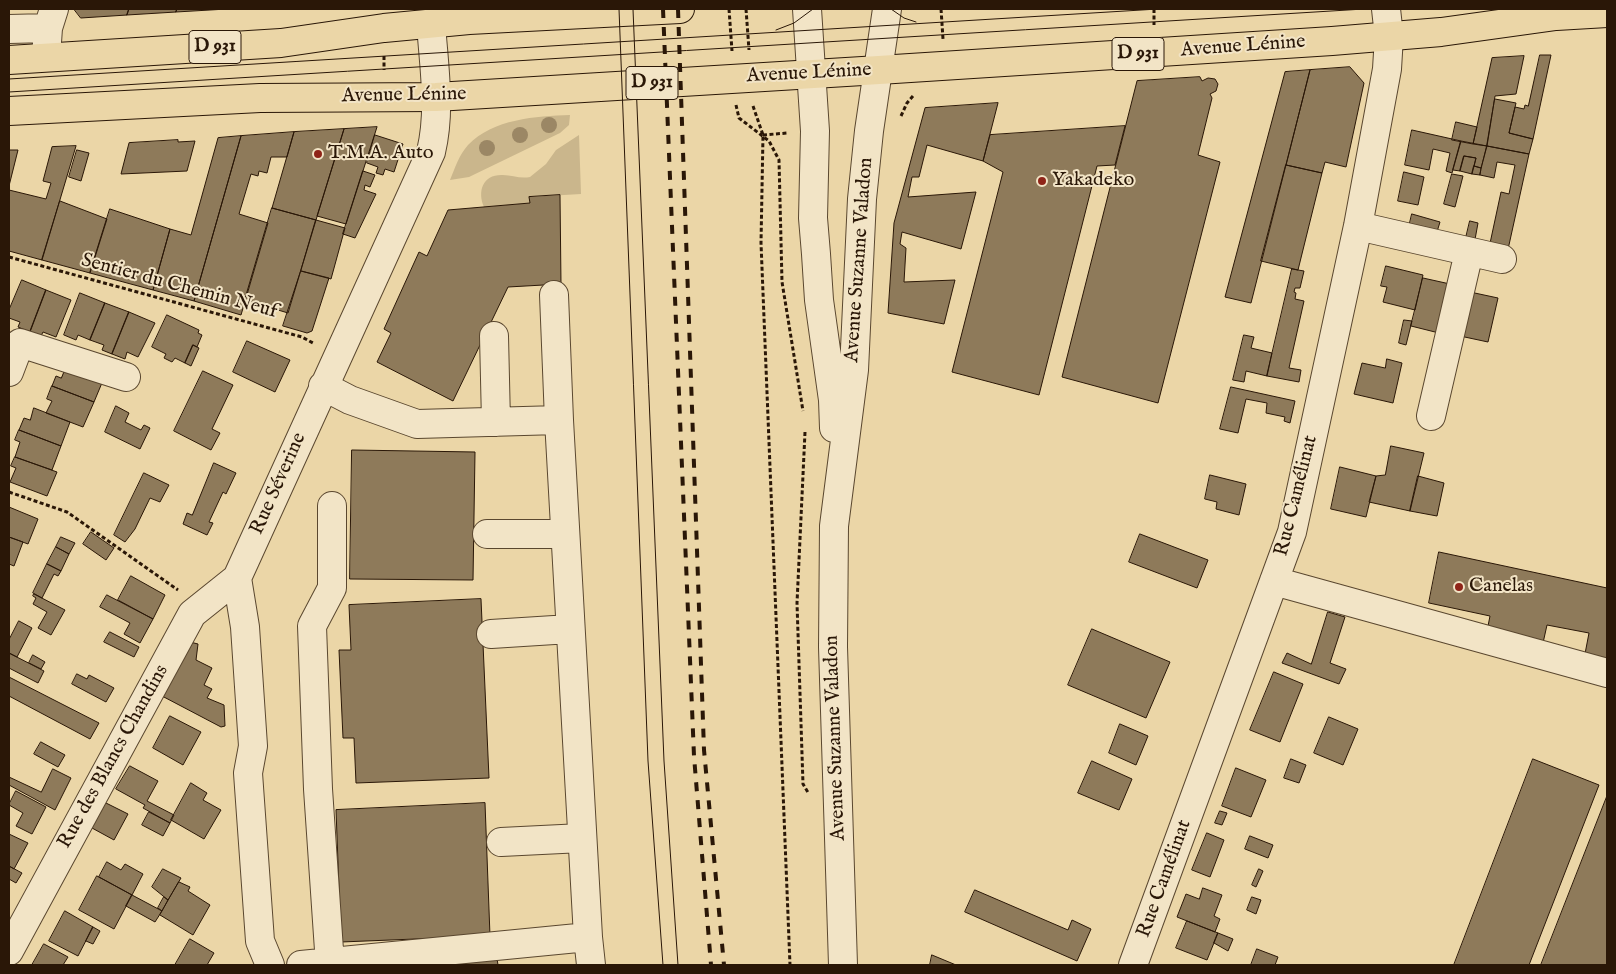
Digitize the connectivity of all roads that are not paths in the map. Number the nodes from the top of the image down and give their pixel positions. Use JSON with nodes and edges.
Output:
{"nodes":[{"id":1,"x":680,"y":9,"type":"edge"},
{"id":2,"x":807,"y":9,"type":"edge"},
{"id":3,"x":887,"y":9,"type":"edge"},
{"id":4,"x":1386,"y":9,"type":"edge"},
{"id":5,"x":1607,"y":13,"type":"edge"},
{"id":6,"x":51,"y":18,"type":"edge"},
{"id":7,"x":431,"y":24,"type":"junction"},
{"id":8,"x":9,"y":28,"type":"edge"},
{"id":9,"x":1389,"y":36,"type":"junction"},
{"id":10,"x":46,"y":57,"type":"junction"},
{"id":11,"x":9,"y":60,"type":"edge"},
{"id":12,"x":879,"y":70,"type":"junction"},
{"id":13,"x":810,"y":74,"type":"junction"},
{"id":14,"x":436,"y":97,"type":"junction"},
{"id":15,"x":9,"y":111,"type":"edge"},
{"id":16,"x":1358,"y":226,"type":"junction"},
{"id":17,"x":1469,"y":252,"type":"junction"},
{"id":18,"x":1502,"y":259,"type":"dead end"},
{"id":19,"x":554,"y":295,"type":"dead end"},
{"id":20,"x":494,"y":336,"type":"dead end"},
{"id":21,"x":9,"y":372,"type":"edge"},
{"id":22,"x":126,"y":377,"type":"dead end"},
{"id":23,"x":323,"y":386,"type":"junction"},
{"id":24,"x":1431,"y":416,"type":"dead end"},
{"id":25,"x":559,"y":420,"type":"junction"},
{"id":26,"x":496,"y":422,"type":"junction"},
{"id":27,"x":332,"y":506,"type":"dead end"},
{"id":28,"x":836,"y":511,"type":"junction"},
{"id":29,"x":487,"y":534,"type":"dead end"},
{"id":30,"x":564,"y":534,"type":"junction"},
{"id":31,"x":237,"y":578,"type":"junction"},
{"id":32,"x":1274,"y":581,"type":"junction"},
{"id":33,"x":570,"y":629,"type":"junction"},
{"id":34,"x":491,"y":634,"type":"dead end"},
{"id":35,"x":1607,"y":673,"type":"edge"},
{"id":36,"x":582,"y":838,"type":"junction"},
{"id":37,"x":501,"y":842,"type":"dead end"},
{"id":38,"x":588,"y":937,"type":"junction"},
{"id":39,"x":9,"y":951,"type":"edge"},
{"id":40,"x":330,"y":964,"type":"edge"},
{"id":41,"x":270,"y":965,"type":"edge"},
{"id":42,"x":301,"y":965,"type":"edge"},
{"id":43,"x":591,"y":965,"type":"edge"},
{"id":44,"x":843,"y":965,"type":"edge"},
{"id":45,"x":1133,"y":965,"type":"edge"}],
"edges":[{"from":1,"to":7,"type":"main road","number":"D 931"},
{"from":2,"to":13,"type":"street","name":"Avenue Suzanne Valadon"},
{"from":3,"to":12,"type":"street","name":"Avenue Suzanne Valadon"},
{"from":4,"to":9,"type":"street","name":"Rue Camélinat"},
{"from":5,"to":9,"type":"main road","name":"Avenue Lénine","number":"D 931"},
{"from":6,"to":8,"type":"street"},
{"from":6,"to":10,"type":"street"},
{"from":7,"to":10,"type":"main road","number":"D 931"},
{"from":7,"to":14,"type":"street","name":"Rue Séverine"},
{"from":9,"to":12,"type":"main road","name":"Avenue Lénine","number":"D 931"},
{"from":9,"to":16,"type":"street","name":"Rue Camélinat"},
{"from":10,"to":11,"type":"main road","number":"D 931"},
{"from":12,"to":13,"type":"main road","name":"Avenue Lénine","number":"D 931"},
{"from":12,"to":28,"type":"street","name":"Avenue Suzanne Valadon"},
{"from":13,"to":14,"type":"main road","name":"Avenue Lénine","number":"D 931"},
{"from":13,"to":28,"type":"street","name":"Avenue Suzanne Valadon"},
{"from":14,"to":15,"type":"main road","name":"Avenue Lénine","number":"D 931"},
{"from":14,"to":23,"type":"street","name":"Rue Séverine"},
{"from":16,"to":17,"type":"street"},
{"from":16,"to":32,"type":"street","name":"Rue Camélinat"},
{"from":17,"to":18,"type":"street"},
{"from":17,"to":24,"type":"street"},
{"from":19,"to":25,"type":"street"},
{"from":20,"to":26,"type":"street"},
{"from":21,"to":22,"type":"street"},
{"from":23,"to":26,"type":"street"},
{"from":23,"to":31,"type":"street","name":"Rue Séverine"},
{"from":25,"to":26,"type":"street"},
{"from":25,"to":30,"type":"street"},
{"from":27,"to":40,"type":"street"},
{"from":28,"to":44,"type":"street","name":"Avenue Suzanne Valadon"},
{"from":29,"to":30,"type":"street"},
{"from":30,"to":33,"type":"street"},
{"from":31,"to":39,"type":"street","name":"Rue des Blancs Chandins"},
{"from":31,"to":41,"type":"street"},
{"from":32,"to":35,"type":"street"},
{"from":32,"to":45,"type":"street","name":"Rue Camélinat"},
{"from":33,"to":34,"type":"street"},
{"from":33,"to":36,"type":"street"},
{"from":36,"to":37,"type":"street"},
{"from":36,"to":38,"type":"street"},
{"from":38,"to":40,"type":"street"},
{"from":38,"to":43,"type":"street"},
{"from":40,"to":42,"type":"street"}]}
